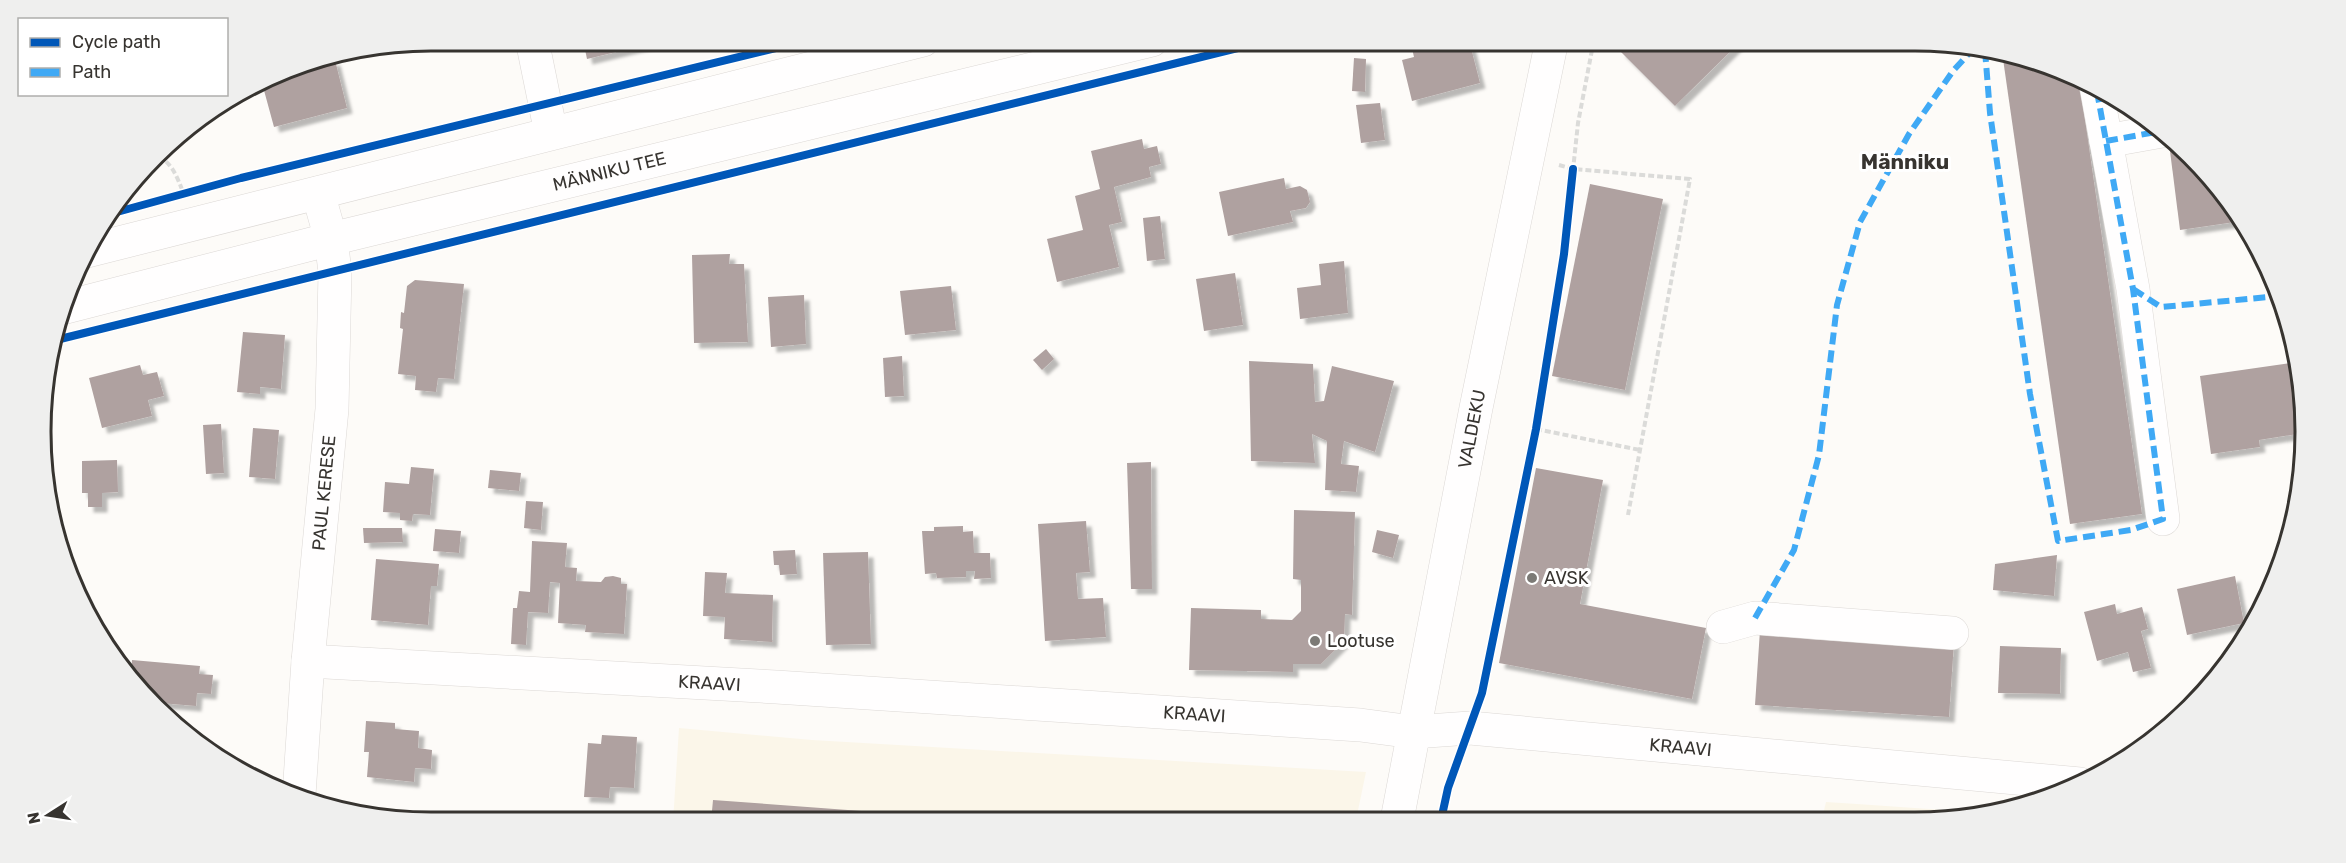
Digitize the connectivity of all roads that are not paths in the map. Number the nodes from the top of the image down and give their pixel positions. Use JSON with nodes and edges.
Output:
{"nodes":[{"id":1,"x":534,"y":51,"type":"edge"},
{"id":2,"x":879,"y":51,"type":"edge"},
{"id":3,"x":1107,"y":51,"type":"edge"},
{"id":4,"x":1550,"y":51,"type":"edge"},
{"id":5,"x":2098,"y":98,"type":"edge"},
{"id":6,"x":551,"y":133,"type":"junction"},
{"id":7,"x":2149,"y":133,"type":"edge"},
{"id":8,"x":2106,"y":141,"type":"junction"},
{"id":9,"x":318,"y":193,"type":"junction"},
{"id":10,"x":331,"y":239,"type":"junction"},
{"id":11,"x":98,"y":248,"type":"edge"},
{"id":12,"x":72,"y":305,"type":"edge"},
{"id":13,"x":2163,"y":519,"type":"dead end"},
{"id":14,"x":1724,"y":627,"type":"dead end"},
{"id":15,"x":1952,"y":633,"type":"dead end"},
{"id":16,"x":308,"y":661,"type":"junction"},
{"id":17,"x":1413,"y":732,"type":"junction"},
{"id":18,"x":2062,"y":782,"type":"edge"},
{"id":19,"x":299,"y":788,"type":"edge"},
{"id":20,"x":1398,"y":812,"type":"edge"}],
"edges":[{"from":1,"to":6,"type":"street"},
{"from":2,"to":6,"type":"street"},
{"from":3,"to":10,"type":"street","name":"MÄNNIKU TEE"},
{"from":4,"to":17,"type":"street","name":"VALDEKU"},
{"from":5,"to":8,"type":"street"},
{"from":6,"to":9,"type":"street"},
{"from":7,"to":8,"type":"street"},
{"from":8,"to":13,"type":"street"},
{"from":9,"to":10,"type":"street","name":"PAUL KERESE"},
{"from":9,"to":11,"type":"street"},
{"from":10,"to":12,"type":"street","name":"MÄNNIKU TEE"},
{"from":10,"to":16,"type":"street","name":"PAUL KERESE"},
{"from":14,"to":15,"type":"street"},
{"from":16,"to":17,"type":"street","name":"KRAAVI"},
{"from":16,"to":19,"type":"street","name":"PAUL KERESE"},
{"from":17,"to":18,"type":"street","name":"KRAAVI"},
{"from":17,"to":20,"type":"street","name":"VALDEKU"}]}
